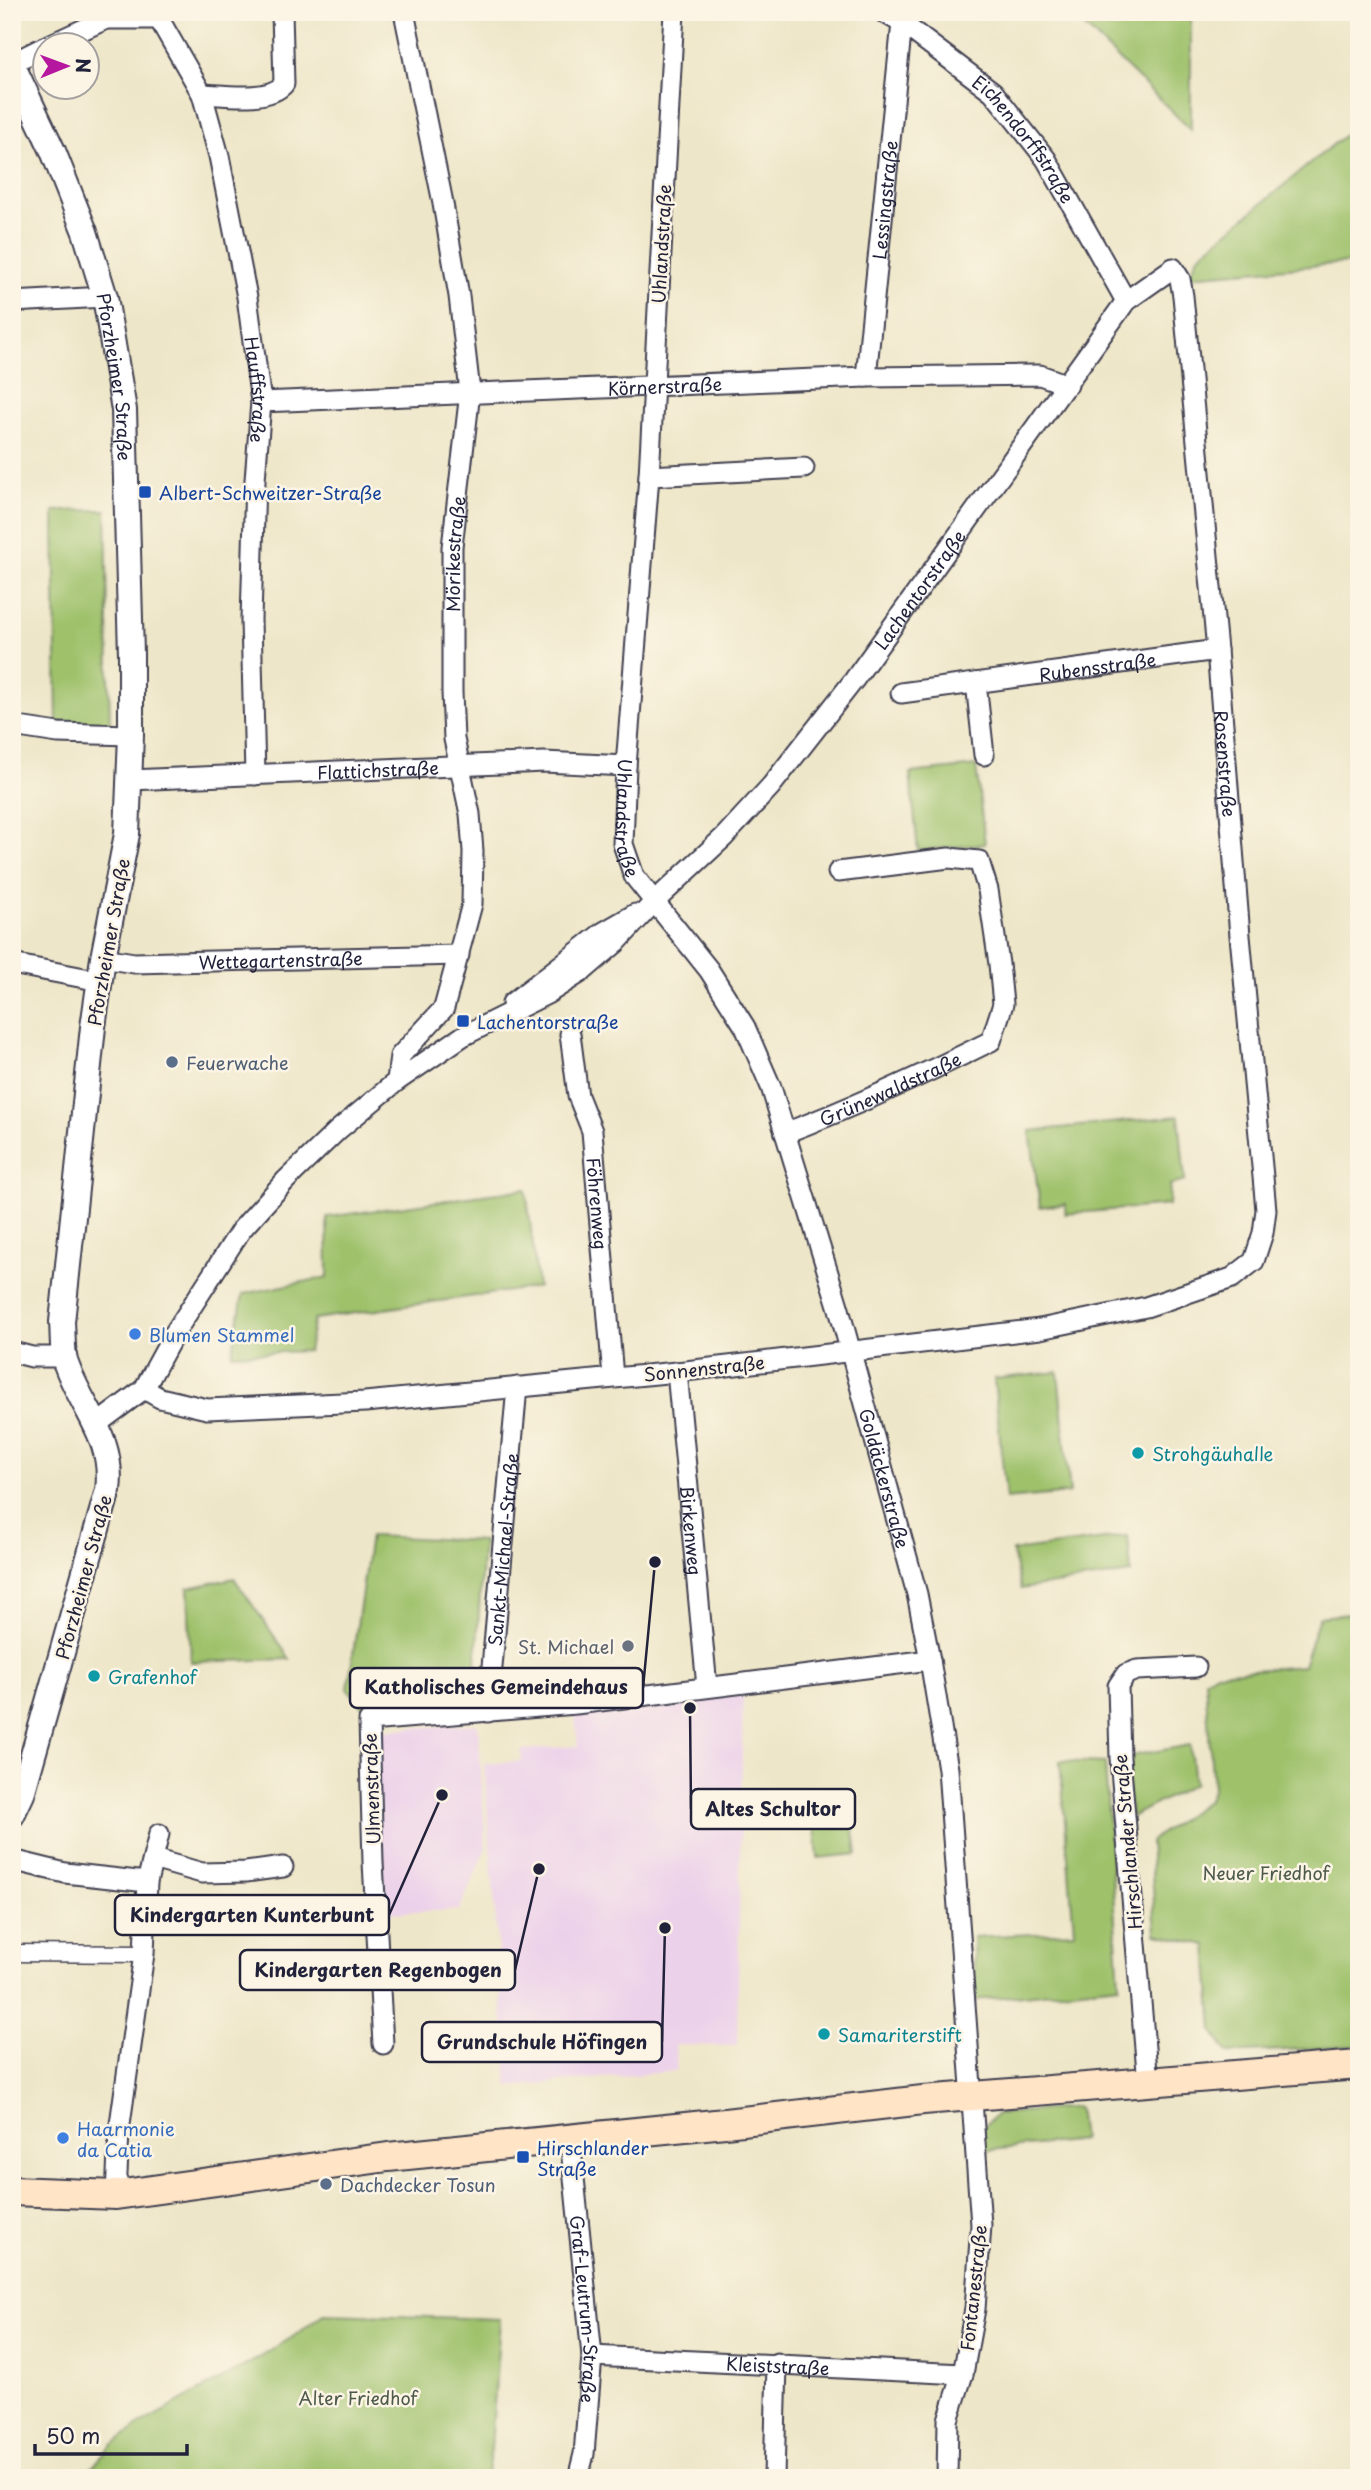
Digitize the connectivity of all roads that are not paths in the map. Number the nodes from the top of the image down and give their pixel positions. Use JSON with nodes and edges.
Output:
{"nodes":[{"id":1,"x":282,"y":12,"type":"edge"},
{"id":2,"x":404,"y":12,"type":"edge"},
{"id":3,"x":674,"y":12,"type":"edge"},
{"id":4,"x":883,"y":12,"type":"edge"},
{"id":5,"x":107,"y":15,"type":"edge"},
{"id":6,"x":157,"y":15,"type":"edge"},
{"id":7,"x":902,"y":23,"type":"junction"},
{"id":8,"x":74,"y":32,"type":"edge"},
{"id":9,"x":32,"y":53,"type":"edge"},
{"id":10,"x":12,"y":64,"type":"edge"},
{"id":11,"x":202,"y":94,"type":"junction"},
{"id":12,"x":1173,"y":268,"type":"joint"},
{"id":13,"x":106,"y":297,"type":"junction"},
{"id":14,"x":1126,"y":300,"type":"junction"},
{"id":15,"x":12,"y":302,"type":"edge"},
{"id":16,"x":866,"y":377,"type":"junction"},
{"id":17,"x":1068,"y":385,"type":"junction"},
{"id":18,"x":653,"y":386,"type":"junction"},
{"id":19,"x":470,"y":392,"type":"junction"},
{"id":20,"x":261,"y":402,"type":"junction"},
{"id":21,"x":804,"y":468,"type":"dead end"},
{"id":22,"x":649,"y":476,"type":"junction"},
{"id":23,"x":1217,"y":650,"type":"junction"},
{"id":24,"x":976,"y":683,"type":"junction"},
{"id":25,"x":901,"y":693,"type":"dead end"},
{"id":26,"x":12,"y":726,"type":"edge"},
{"id":27,"x":131,"y":736,"type":"junction"},
{"id":28,"x":984,"y":755,"type":"dead end"},
{"id":29,"x":626,"y":765,"type":"junction"},
{"id":30,"x":460,"y":766,"type":"junction"},
{"id":31,"x":255,"y":775,"type":"junction"},
{"id":32,"x":130,"y":780,"type":"junction"},
{"id":33,"x":838,"y":872,"type":"dead end"},
{"id":34,"x":654,"y":902,"type":"junction"},
{"id":35,"x":459,"y":955,"type":"junction"},
{"id":36,"x":12,"y":964,"type":"edge"},
{"id":37,"x":101,"y":969,"type":"junction"},
{"id":38,"x":570,"y":1034,"type":"dead end"},
{"id":39,"x":397,"y":1081,"type":"junction"},
{"id":40,"x":785,"y":1133,"type":"junction"},
{"id":41,"x":1254,"y":1261,"type":"joint"},
{"id":42,"x":12,"y":1352,"type":"edge"},
{"id":43,"x":850,"y":1352,"type":"junction"},
{"id":44,"x":64,"y":1357,"type":"junction"},
{"id":45,"x":677,"y":1373,"type":"junction"},
{"id":46,"x":613,"y":1377,"type":"junction"},
{"id":47,"x":517,"y":1387,"type":"junction"},
{"id":48,"x":144,"y":1389,"type":"junction"},
{"id":49,"x":97,"y":1424,"type":"junction"},
{"id":50,"x":930,"y":1660,"type":"junction"},
{"id":51,"x":1196,"y":1667,"type":"dead end"},
{"id":52,"x":707,"y":1687,"type":"junction"},
{"id":53,"x":488,"y":1713,"type":"junction"},
{"id":54,"x":12,"y":1815,"type":"edge"},
{"id":55,"x":159,"y":1834,"type":"dead end"},
{"id":56,"x":153,"y":1859,"type":"junction"},
{"id":57,"x":12,"y":1860,"type":"edge"},
{"id":58,"x":282,"y":1867,"type":"dead end"},
{"id":59,"x":147,"y":1882,"type":"junction"},
{"id":60,"x":12,"y":1953,"type":"edge"},
{"id":61,"x":144,"y":1954,"type":"junction"},
{"id":62,"x":383,"y":2043,"type":"dead end"},
{"id":63,"x":1359,"y":2065,"type":"edge"},
{"id":64,"x":1148,"y":2083,"type":"junction"},
{"id":65,"x":971,"y":2096,"type":"junction"},
{"id":66,"x":570,"y":2138,"type":"junction"},
{"id":67,"x":12,"y":2191,"type":"edge"},
{"id":68,"x":116,"y":2195,"type":"junction"},
{"id":69,"x":592,"y":2356,"type":"junction"},
{"id":70,"x":777,"y":2363,"type":"junction"},
{"id":71,"x":963,"y":2374,"type":"junction"},
{"id":72,"x":578,"y":2478,"type":"edge"},
{"id":73,"x":774,"y":2478,"type":"edge"},
{"id":74,"x":947,"y":2478,"type":"edge"}],
"edges":[{"from":1,"to":11,"type":"street"},
{"from":2,"to":19,"type":"street","name":"Mörikestraße"},
{"from":3,"to":18,"type":"street","name":"Uhlandstraße"},
{"from":4,"to":7,"type":"street","name":"Eichendorffstraße"},
{"from":5,"to":6,"type":"street","name":"Hauffstraße"},
{"from":5,"to":8,"type":"street","name":"Hauffstraße"},
{"from":6,"to":11,"type":"street","name":"Hauffstraße"},
{"from":7,"to":14,"type":"street","name":"Eichendorffstraße"},
{"from":7,"to":16,"type":"street","name":"Lessingstraße"},
{"from":9,"to":10,"type":"street","name":"Hauffstraße"},
{"from":10,"to":13,"type":"street","name":"Pforzheimer Straße"},
{"from":11,"to":20,"type":"street","name":"Hauffstraße"},
{"from":12,"to":14,"type":"street","name":"Lachentorstraße"},
{"from":12,"to":23,"type":"street","name":"Rosenstraße"},
{"from":13,"to":15,"type":"street"},
{"from":13,"to":27,"type":"street","name":"Pforzheimer Straße"},
{"from":14,"to":17,"type":"street","name":"Lachentorstraße"},
{"from":16,"to":17,"type":"street","name":"Körnerstraße"},
{"from":16,"to":18,"type":"street","name":"Körnerstraße"},
{"from":17,"to":34,"type":"street","name":"Lachentorstraße"},
{"from":18,"to":19,"type":"street","name":"Körnerstraße"},
{"from":18,"to":22,"type":"street","name":"Uhlandstraße"},
{"from":19,"to":20,"type":"street","name":"Körnerstraße"},
{"from":19,"to":30,"type":"street","name":"Mörikestraße"},
{"from":20,"to":31,"type":"street","name":"Hauffstraße"},
{"from":21,"to":22,"type":"street"},
{"from":22,"to":29,"type":"street","name":"Uhlandstraße"},
{"from":23,"to":24,"type":"street","name":"Rubensstraße"},
{"from":23,"to":41,"type":"street","name":"Rosenstraße"},
{"from":24,"to":25,"type":"street","name":"Rubensstraße"},
{"from":24,"to":28,"type":"street"},
{"from":26,"to":27,"type":"street"},
{"from":27,"to":32,"type":"street","name":"Pforzheimer Straße"},
{"from":29,"to":30,"type":"street","name":"Flattichstraße"},
{"from":29,"to":34,"type":"street","name":"Uhlandstraße"},
{"from":30,"to":31,"type":"street","name":"Flattichstraße"},
{"from":30,"to":35,"type":"street","name":"Mörikestraße"},
{"from":31,"to":32,"type":"street","name":"Flattichstraße"},
{"from":32,"to":37,"type":"street","name":"Pforzheimer Straße"},
{"from":33,"to":40,"type":"street","name":"Grünewaldstraße"},
{"from":34,"to":39,"type":"street","name":"Lachentorstraße"},
{"from":34,"to":40,"type":"street","name":"Goldäckerstraße"},
{"from":35,"to":37,"type":"street","name":"Wettegartenstraße"},
{"from":35,"to":39,"type":"street","name":"Mörikestraße"},
{"from":36,"to":37,"type":"street","name":"Wettegartenstraße"},
{"from":37,"to":44,"type":"street","name":"Pforzheimer Straße"},
{"from":38,"to":46,"type":"street","name":"Föhrenweg"},
{"from":39,"to":48,"type":"street","name":"Lachentorstraße"},
{"from":40,"to":43,"type":"street","name":"Goldäckerstraße"},
{"from":41,"to":43,"type":"street","name":"Sonnenstraße"},
{"from":42,"to":44,"type":"street"},
{"from":43,"to":45,"type":"street","name":"Sonnenstraße"},
{"from":43,"to":50,"type":"street","name":"Goldäckerstraße"},
{"from":44,"to":49,"type":"street","name":"Pforzheimer Straße"},
{"from":45,"to":46,"type":"street","name":"Sonnenstraße"},
{"from":45,"to":52,"type":"street","name":"Birkenweg"},
{"from":46,"to":47,"type":"street","name":"Sonnenstraße"},
{"from":47,"to":48,"type":"street","name":"Sonnenstraße"},
{"from":47,"to":53,"type":"street","name":"Sankt-Michael-Straße"},
{"from":48,"to":49,"type":"street","name":"Lachentorstraße"},
{"from":49,"to":54,"type":"street","name":"Pforzheimer Straße"},
{"from":50,"to":52,"type":"street","name":"Ulmenstraße"},
{"from":50,"to":65,"type":"street","name":"Goldäckerstraße"},
{"from":51,"to":64,"type":"street","name":"Hirschlander Straße"},
{"from":52,"to":53,"type":"street","name":"Ulmenstraße"},
{"from":53,"to":62,"type":"street","name":"Ulmenstraße"},
{"from":55,"to":56,"type":"street"},
{"from":56,"to":58,"type":"street"},
{"from":56,"to":59,"type":"street"},
{"from":57,"to":59,"type":"street"},
{"from":59,"to":61,"type":"street"},
{"from":60,"to":61,"type":"street"},
{"from":61,"to":68,"type":"street"},
{"from":63,"to":64,"type":"main road"},
{"from":64,"to":65,"type":"main road"},
{"from":65,"to":66,"type":"main road"},
{"from":65,"to":71,"type":"street","name":"Fontanestraße"},
{"from":66,"to":68,"type":"main road"},
{"from":66,"to":69,"type":"street","name":"Graf-Leutrum-Straße"},
{"from":67,"to":68,"type":"main road"},
{"from":69,"to":70,"type":"street","name":"Kleiststraße"},
{"from":69,"to":72,"type":"street","name":"Graf-Leutrum-Straße"},
{"from":70,"to":71,"type":"street","name":"Kleiststraße"},
{"from":70,"to":73,"type":"street"},
{"from":71,"to":74,"type":"street","name":"Fontanestraße"}]}
